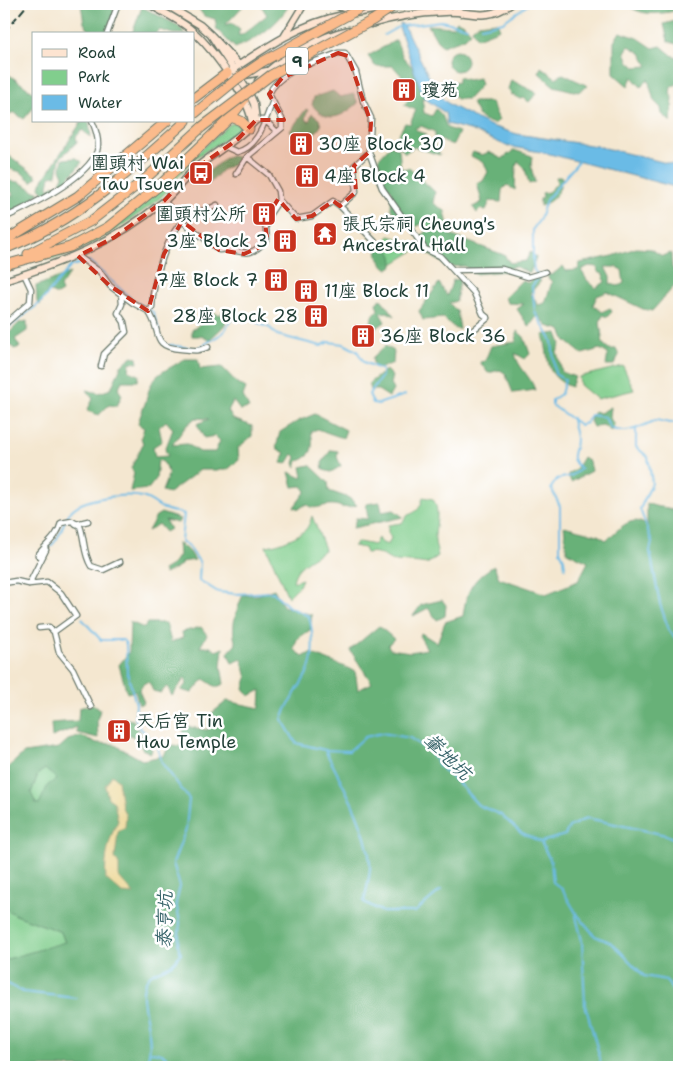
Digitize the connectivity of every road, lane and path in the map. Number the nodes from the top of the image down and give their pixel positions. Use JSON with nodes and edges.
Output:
{"nodes":[{"id":1,"x":118,"y":4,"type":"edge"},
{"id":2,"x":148,"y":4,"type":"edge"},
{"id":3,"x":165,"y":4,"type":"edge"},
{"id":4,"x":304,"y":4,"type":"edge"},
{"id":5,"x":334,"y":4,"type":"edge"},
{"id":6,"x":368,"y":4,"type":"edge"},
{"id":7,"x":397,"y":4,"type":"edge"},
{"id":8,"x":412,"y":4,"type":"edge"},
{"id":9,"x":452,"y":4,"type":"edge"},
{"id":10,"x":511,"y":4,"type":"edge"},
{"id":11,"x":355,"y":13,"type":"junction"},
{"id":12,"x":462,"y":13,"type":"junction"},
{"id":13,"x":108,"y":32,"type":"edge"},
{"id":14,"x":193,"y":32,"type":"edge"},
{"id":15,"x":195,"y":34,"type":"edge"},
{"id":16,"x":283,"y":38,"type":"junction"},
{"id":17,"x":271,"y":45,"type":"junction"},
{"id":18,"x":286,"y":60,"type":"junction"},
{"id":19,"x":233,"y":69,"type":"junction"},
{"id":20,"x":267,"y":71,"type":"junction"},
{"id":21,"x":238,"y":74,"type":"junction"},
{"id":22,"x":195,"y":97,"type":"edge"},
{"id":23,"x":247,"y":97,"type":"junction"},
{"id":24,"x":272,"y":103,"type":"junction"},
{"id":25,"x":195,"y":113,"type":"edge"},
{"id":26,"x":231,"y":117,"type":"junction"},
{"id":27,"x":265,"y":120,"type":"junction"},
{"id":28,"x":92,"y":122,"type":"edge"},
{"id":29,"x":166,"y":122,"type":"edge"},
{"id":30,"x":185,"y":122,"type":"edge"},
{"id":31,"x":252,"y":124,"type":"junction"},
{"id":32,"x":277,"y":132,"type":"junction"},
{"id":33,"x":226,"y":147,"type":"junction"},
{"id":34,"x":369,"y":152,"type":"junction"},
{"id":35,"x":247,"y":157,"type":"junction"},
{"id":36,"x":236,"y":174,"type":"dead end"},
{"id":37,"x":280,"y":200,"type":"junction"},
{"id":38,"x":164,"y":201,"type":"junction"},
{"id":39,"x":217,"y":206,"type":"dead end"},
{"id":40,"x":340,"y":206,"type":"junction"},
{"id":41,"x":4,"y":218,"type":"edge"},
{"id":42,"x":182,"y":222,"type":"junction"},
{"id":43,"x":4,"y":241,"type":"edge"},
{"id":44,"x":378,"y":245,"type":"dead end"},
{"id":45,"x":4,"y":249,"type":"edge"},
{"id":46,"x":81,"y":258,"type":"junction"},
{"id":47,"x":4,"y":265,"type":"edge"},
{"id":48,"x":454,"y":270,"type":"junction"},
{"id":49,"x":543,"y":273,"type":"dead end"},
{"id":50,"x":24,"y":274,"type":"junction"},
{"id":51,"x":4,"y":281,"type":"edge"},
{"id":52,"x":121,"y":293,"type":"junction"},
{"id":53,"x":150,"y":310,"type":"junction"},
{"id":54,"x":4,"y":325,"type":"edge"},
{"id":55,"x":472,"y":331,"type":"dead end"},
{"id":56,"x":208,"y":347,"type":"dead end"},
{"id":57,"x":101,"y":366,"type":"dead end"},
{"id":58,"x":88,"y":521,"type":"dead end"},
{"id":59,"x":76,"y":524,"type":"junction"},
{"id":60,"x":49,"y":548,"type":"dead end"},
{"id":61,"x":41,"y":558,"type":"junction"},
{"id":62,"x":120,"y":562,"type":"dead end"},
{"id":63,"x":4,"y":584,"type":"edge"},
{"id":64,"x":29,"y":584,"type":"junction"},
{"id":65,"x":39,"y":628,"type":"dead end"},
{"id":66,"x":54,"y":632,"type":"junction"},
{"id":67,"x":90,"y":707,"type":"dead end"}],
"edges":[{"from":1,"to":13,"type":"street"},
{"from":2,"to":14,"type":"main road"},
{"from":3,"to":19,"type":"main road"},
{"from":4,"to":16,"type":"main road"},
{"from":5,"to":11,"type":"main road"},
{"from":6,"to":25,"type":"highway","number":"9","bridge":true},
{"from":7,"to":47,"type":"highway","number":"9","bridge":true},
{"from":8,"to":11,"type":"main road"},
{"from":9,"to":12,"type":"main road"},
{"from":10,"to":12,"type":"main road"},
{"from":11,"to":16,"type":"main road"},
{"from":12,"to":18,"type":"main road"},
{"from":15,"to":19,"type":"main road"},
{"from":16,"to":17,"type":"main road"},
{"from":17,"to":18,"type":"main road"},
{"from":17,"to":19,"type":"main road"},
{"from":18,"to":20,"type":"main road"},
{"from":19,"to":21,"type":"main road"},
{"from":19,"to":22,"type":"highway"},
{"from":19,"to":23,"type":"main road"},
{"from":20,"to":21,"type":"main road"},
{"from":20,"to":23,"type":"main road"},
{"from":21,"to":23,"type":"main road"},
{"from":23,"to":26,"type":"highway"},
{"from":23,"to":31,"type":"main road"},
{"from":24,"to":27,"type":"street"},
{"from":24,"to":32,"type":"street"},
{"from":24,"to":34,"type":"street"},
{"from":26,"to":31,"type":"highway"},
{"from":26,"to":47,"type":"highway"},
{"from":27,"to":31,"type":"street"},
{"from":27,"to":32,"type":"street"},
{"from":27,"to":33,"type":"street"},
{"from":28,"to":41,"type":"street"},
{"from":29,"to":43,"type":"highway"},
{"from":30,"to":45,"type":"highway"},
{"from":31,"to":33,"type":"main road"},
{"from":32,"to":35,"type":"street"},
{"from":33,"to":38,"type":"main road"},
{"from":34,"to":40,"type":"street"},
{"from":34,"to":48,"type":"street"},
{"from":35,"to":36,"type":"street"},
{"from":35,"to":37,"type":"street"},
{"from":37,"to":40,"type":"street"},
{"from":37,"to":42,"type":"street"},
{"from":38,"to":42,"type":"street"},
{"from":38,"to":46,"type":"main road"},
{"from":39,"to":42,"type":"street"},
{"from":40,"to":44,"type":"street"},
{"from":42,"to":53,"type":"street"},
{"from":46,"to":50,"type":"main road"},
{"from":46,"to":52,"type":"street"},
{"from":48,"to":49,"type":"street"},
{"from":48,"to":55,"type":"street"},
{"from":50,"to":51,"type":"main road"},
{"from":50,"to":54,"type":"street"},
{"from":52,"to":53,"type":"street"},
{"from":52,"to":57,"type":"street"},
{"from":53,"to":56,"type":"street"},
{"from":58,"to":59,"type":"street"},
{"from":59,"to":61,"type":"street"},
{"from":59,"to":62,"type":"street"},
{"from":60,"to":61,"type":"street"},
{"from":61,"to":64,"type":"street"},
{"from":63,"to":64,"type":"street"},
{"from":64,"to":66,"type":"street"},
{"from":65,"to":66,"type":"street"},
{"from":66,"to":67,"type":"street"}]}
